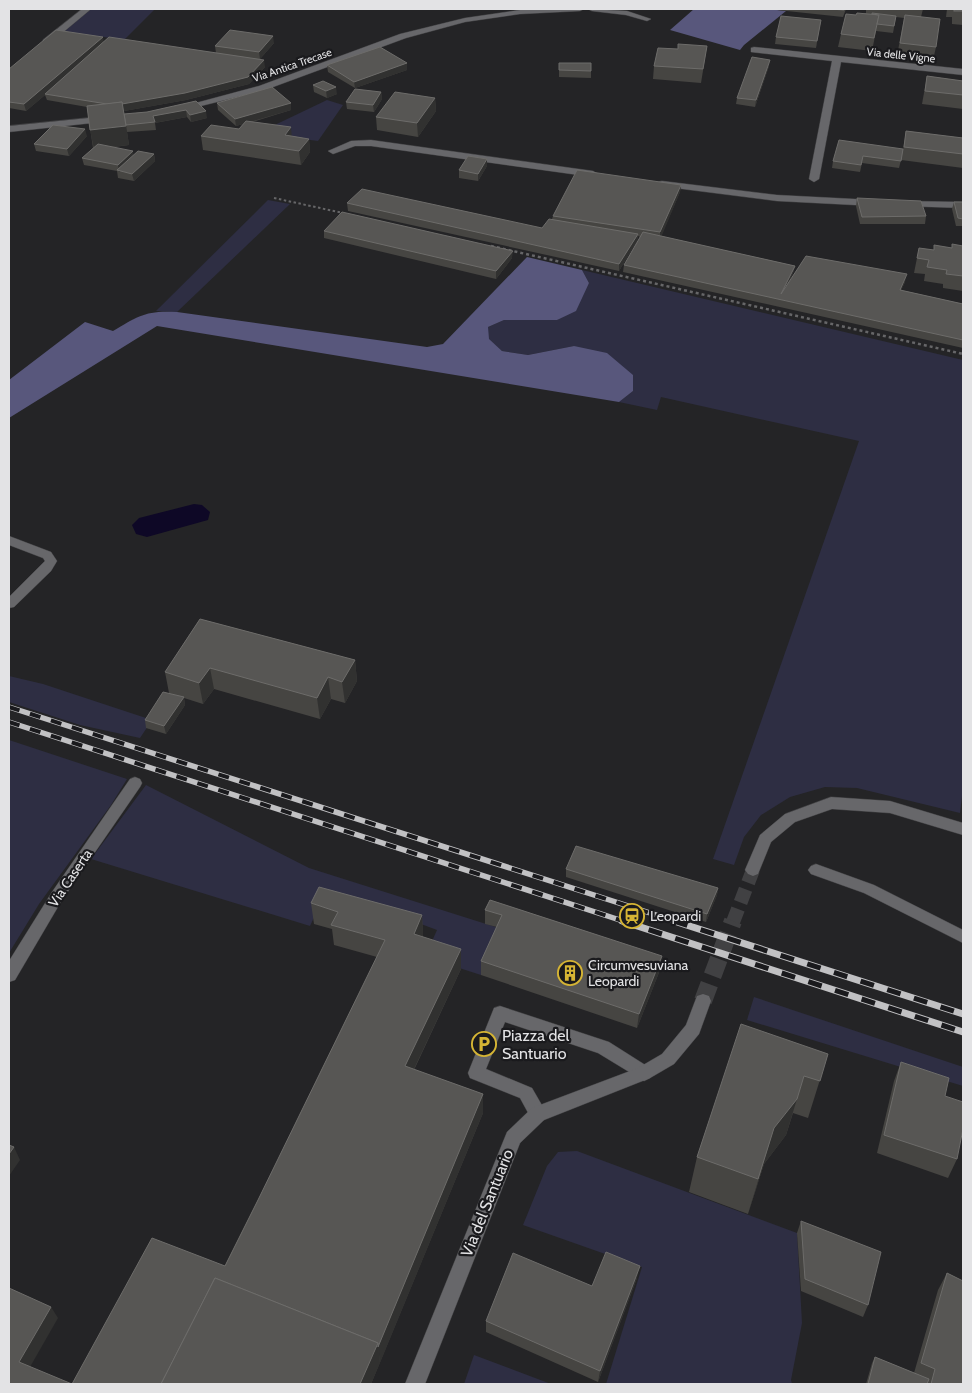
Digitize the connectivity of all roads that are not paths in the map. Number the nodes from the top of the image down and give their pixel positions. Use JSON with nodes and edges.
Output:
{"nodes":[{"id":1,"x":87,"y":9,"type":"edge"},
{"id":2,"x":580,"y":9,"type":"edge"},
{"id":3,"x":592,"y":9,"type":"edge"},
{"id":4,"x":647,"y":19,"type":"dead end"},
{"id":5,"x":39,"y":46,"type":"edge"},
{"id":6,"x":754,"y":50,"type":"dead end"},
{"id":7,"x":837,"y":59,"type":"junction"},
{"id":8,"x":963,"y":72,"type":"edge"},
{"id":9,"x":168,"y":110,"type":"edge"},
{"id":10,"x":114,"y":118,"type":"edge"},
{"id":11,"x":9,"y":129,"type":"edge"},
{"id":12,"x":333,"y":151,"type":"dead end"},
{"id":13,"x":604,"y":176,"type":"edge"},
{"id":14,"x":814,"y":179,"type":"dead end"},
{"id":15,"x":651,"y":182,"type":"edge"},
{"id":16,"x":963,"y":205,"type":"edge"},
{"id":17,"x":9,"y":540,"type":"edge"},
{"id":18,"x":9,"y":604,"type":"edge"},
{"id":19,"x":135,"y":783,"type":"dead end"},
{"id":20,"x":963,"y":829,"type":"edge"},
{"id":21,"x":753,"y":870,"type":"tunnel mouth"},
{"id":22,"x":816,"y":870,"type":"dead end"},
{"id":23,"x":963,"y":937,"type":"edge"},
{"id":24,"x":9,"y":975,"type":"edge"},
{"id":25,"x":704,"y":1001,"type":"tunnel mouth"},
{"id":26,"x":644,"y":1074,"type":"junction"},
{"id":27,"x":538,"y":1114,"type":"junction"},
{"id":28,"x":415,"y":1384,"type":"edge"}],
"edges":[{"from":1,"to":5,"type":"street"},
{"from":2,"to":9,"type":"street","name":"Via Antica Trecase"},
{"from":3,"to":4,"type":"street"},
{"from":6,"to":7,"type":"street","name":"Via delle Vigne"},
{"from":7,"to":8,"type":"street","name":"Via delle Vigne"},
{"from":7,"to":14,"type":"street"},
{"from":10,"to":11,"type":"street"},
{"from":12,"to":13,"type":"street"},
{"from":15,"to":16,"type":"street"},
{"from":17,"to":18,"type":"street"},
{"from":19,"to":24,"type":"street","name":"Via Caserta"},
{"from":20,"to":21,"type":"street"},
{"from":22,"to":23,"type":"street"},
{"from":25,"to":26,"type":"street","name":"Via del Santuario"},
{"from":26,"to":27,"type":"street","name":"Via del Santuario"},
{"from":26,"to":27,"type":"street"},
{"from":27,"to":28,"type":"street","name":"Via del Santuario"}]}
